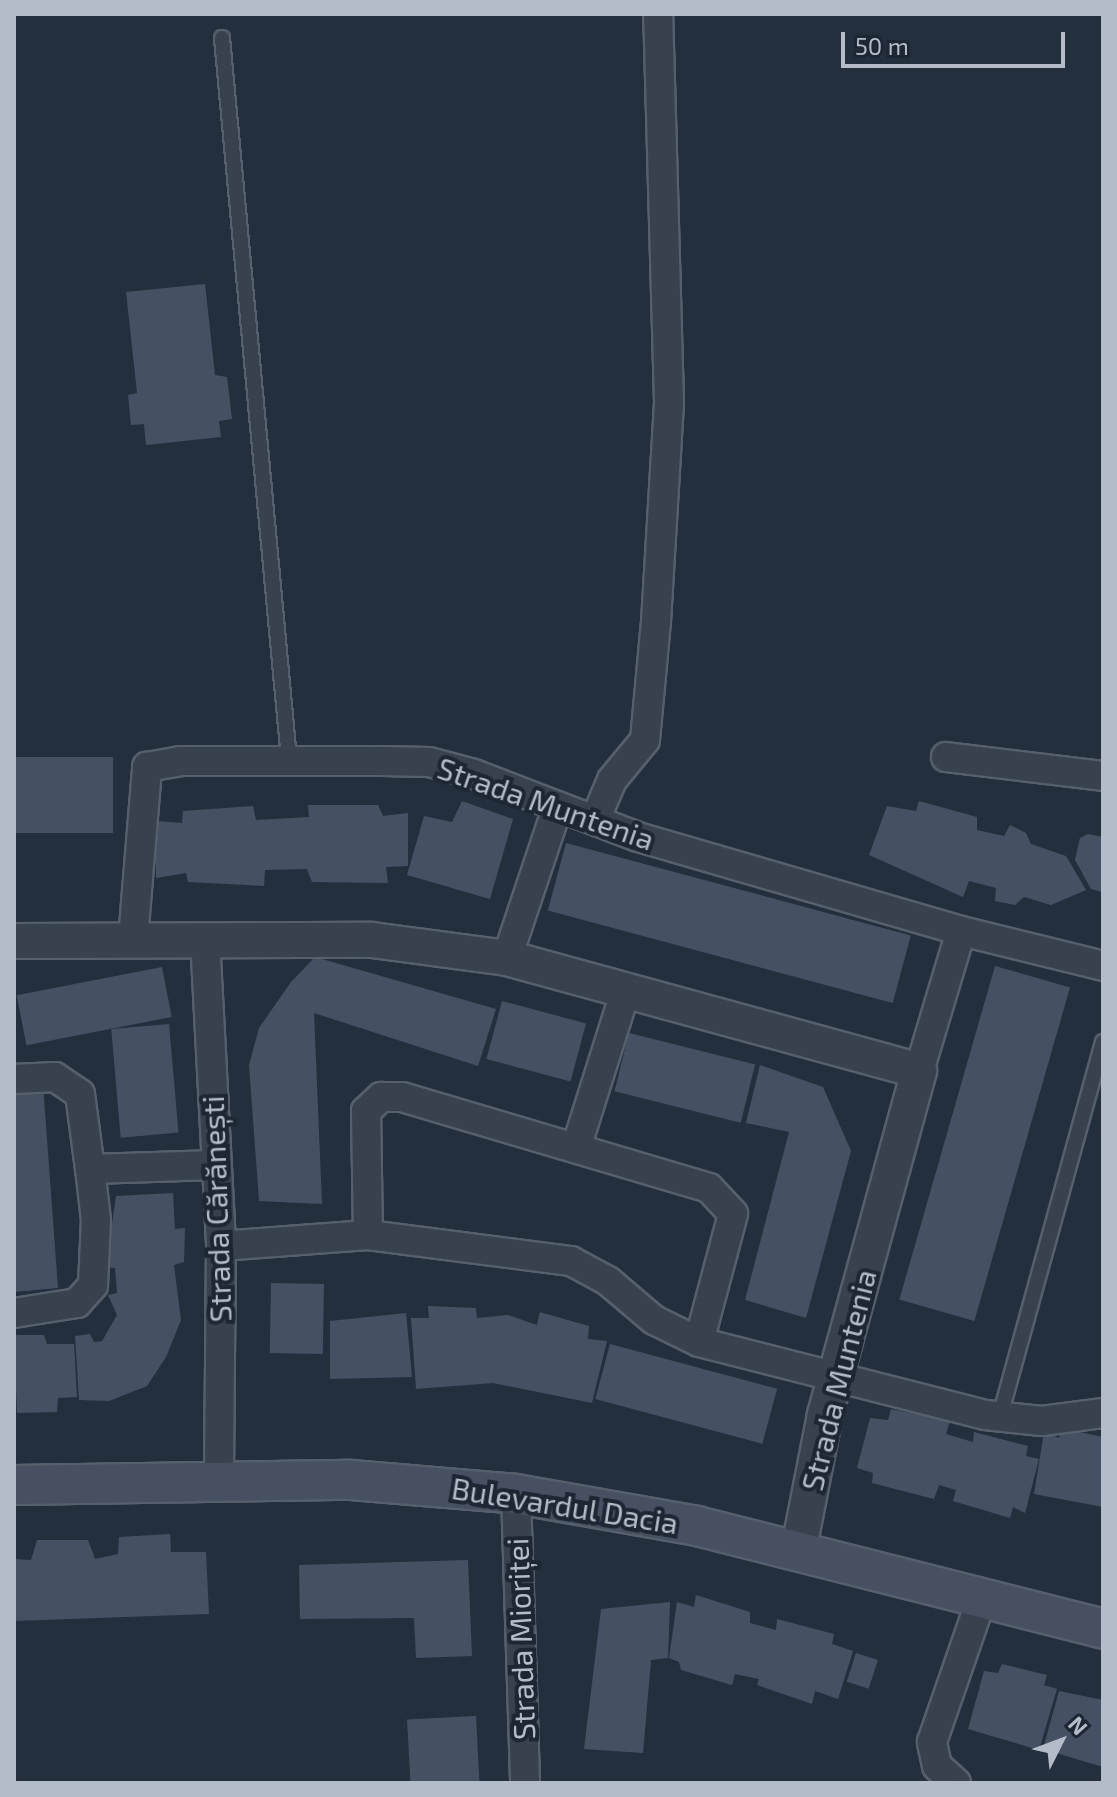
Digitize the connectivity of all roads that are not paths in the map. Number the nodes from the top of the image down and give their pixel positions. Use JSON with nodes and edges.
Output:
{"nodes":[{"id":1,"x":658,"y":14,"type":"edge"},
{"id":2,"x":222,"y":38,"type":"dead end"},
{"id":3,"x":946,"y":757,"type":"dead end"},
{"id":4,"x":289,"y":759,"type":"junction"},
{"id":5,"x":1103,"y":776,"type":"edge"},
{"id":6,"x":558,"y":806,"type":"junction"},
{"id":7,"x":595,"y":820,"type":"junction"},
{"id":8,"x":961,"y":931,"type":"junction"},
{"id":9,"x":205,"y":938,"type":"junction"},
{"id":10,"x":133,"y":939,"type":"junction"},
{"id":11,"x":14,"y":941,"type":"edge"},
{"id":12,"x":507,"y":958,"type":"junction"},
{"id":13,"x":1103,"y":966,"type":"edge"},
{"id":14,"x":625,"y":993,"type":"junction"},
{"id":15,"x":1103,"y":1042,"type":"edge"},
{"id":16,"x":919,"y":1071,"type":"junction"},
{"id":17,"x":14,"y":1079,"type":"edge"},
{"id":18,"x":576,"y":1148,"type":"junction"},
{"id":19,"x":217,"y":1165,"type":"junction"},
{"id":20,"x":90,"y":1169,"type":"junction"},
{"id":21,"x":368,"y":1235,"type":"junction"},
{"id":22,"x":221,"y":1246,"type":"junction"},
{"id":23,"x":14,"y":1313,"type":"edge"},
{"id":24,"x":699,"y":1342,"type":"junction"},
{"id":25,"x":836,"y":1376,"type":"junction"},
{"id":26,"x":1103,"y":1413,"type":"edge"},
{"id":27,"x":1000,"y":1416,"type":"junction"},
{"id":28,"x":219,"y":1480,"type":"junction"},
{"id":29,"x":14,"y":1485,"type":"edge"},
{"id":30,"x":516,"y":1494,"type":"junction"},
{"id":31,"x":798,"y":1552,"type":"junction"},
{"id":32,"x":982,"y":1598,"type":"junction"},
{"id":33,"x":1103,"y":1629,"type":"edge"},
{"id":34,"x":525,"y":1783,"type":"edge"},
{"id":35,"x":956,"y":1783,"type":"edge"}],
"edges":[{"from":1,"to":7,"type":"street"},
{"from":2,"to":4,"type":"lane"},
{"from":3,"to":5,"type":"street"},
{"from":4,"to":6,"type":"street","name":"Strada Muntenia"},
{"from":4,"to":10,"type":"street","name":"Strada Muntenia"},
{"from":6,"to":7,"type":"street","name":"Strada Muntenia"},
{"from":6,"to":12,"type":"street"},
{"from":7,"to":8,"type":"street","name":"Strada Muntenia"},
{"from":8,"to":13,"type":"street","name":"Strada Muntenia"},
{"from":8,"to":16,"type":"street","name":"Strada Muntenia"},
{"from":9,"to":10,"type":"street"},
{"from":9,"to":12,"type":"street"},
{"from":9,"to":19,"type":"street","name":"Strada Cărănești"},
{"from":10,"to":11,"type":"street"},
{"from":12,"to":14,"type":"street"},
{"from":14,"to":16,"type":"street"},
{"from":14,"to":18,"type":"street"},
{"from":15,"to":27,"type":"lane"},
{"from":16,"to":25,"type":"street","name":"Strada Muntenia"},
{"from":17,"to":20,"type":"street"},
{"from":18,"to":21,"type":"street"},
{"from":18,"to":24,"type":"street"},
{"from":19,"to":20,"type":"street"},
{"from":19,"to":22,"type":"street","name":"Strada Cărănești"},
{"from":20,"to":23,"type":"street"},
{"from":21,"to":22,"type":"street"},
{"from":21,"to":24,"type":"street"},
{"from":22,"to":28,"type":"street","name":"Strada Cărănești"},
{"from":24,"to":25,"type":"street"},
{"from":25,"to":27,"type":"street"},
{"from":25,"to":31,"type":"street","name":"Strada Muntenia"},
{"from":26,"to":27,"type":"street"},
{"from":28,"to":29,"type":"main road","name":"Bulevardul Dacia"},
{"from":28,"to":30,"type":"main road","name":"Bulevardul Dacia"},
{"from":30,"to":31,"type":"main road","name":"Bulevardul Dacia"},
{"from":30,"to":34,"type":"street","name":"Strada Mioriței"},
{"from":31,"to":32,"type":"main road","name":"Bulevardul Dacia"},
{"from":32,"to":33,"type":"main road","name":"Bulevardul Dacia"},
{"from":32,"to":35,"type":"street"}]}
